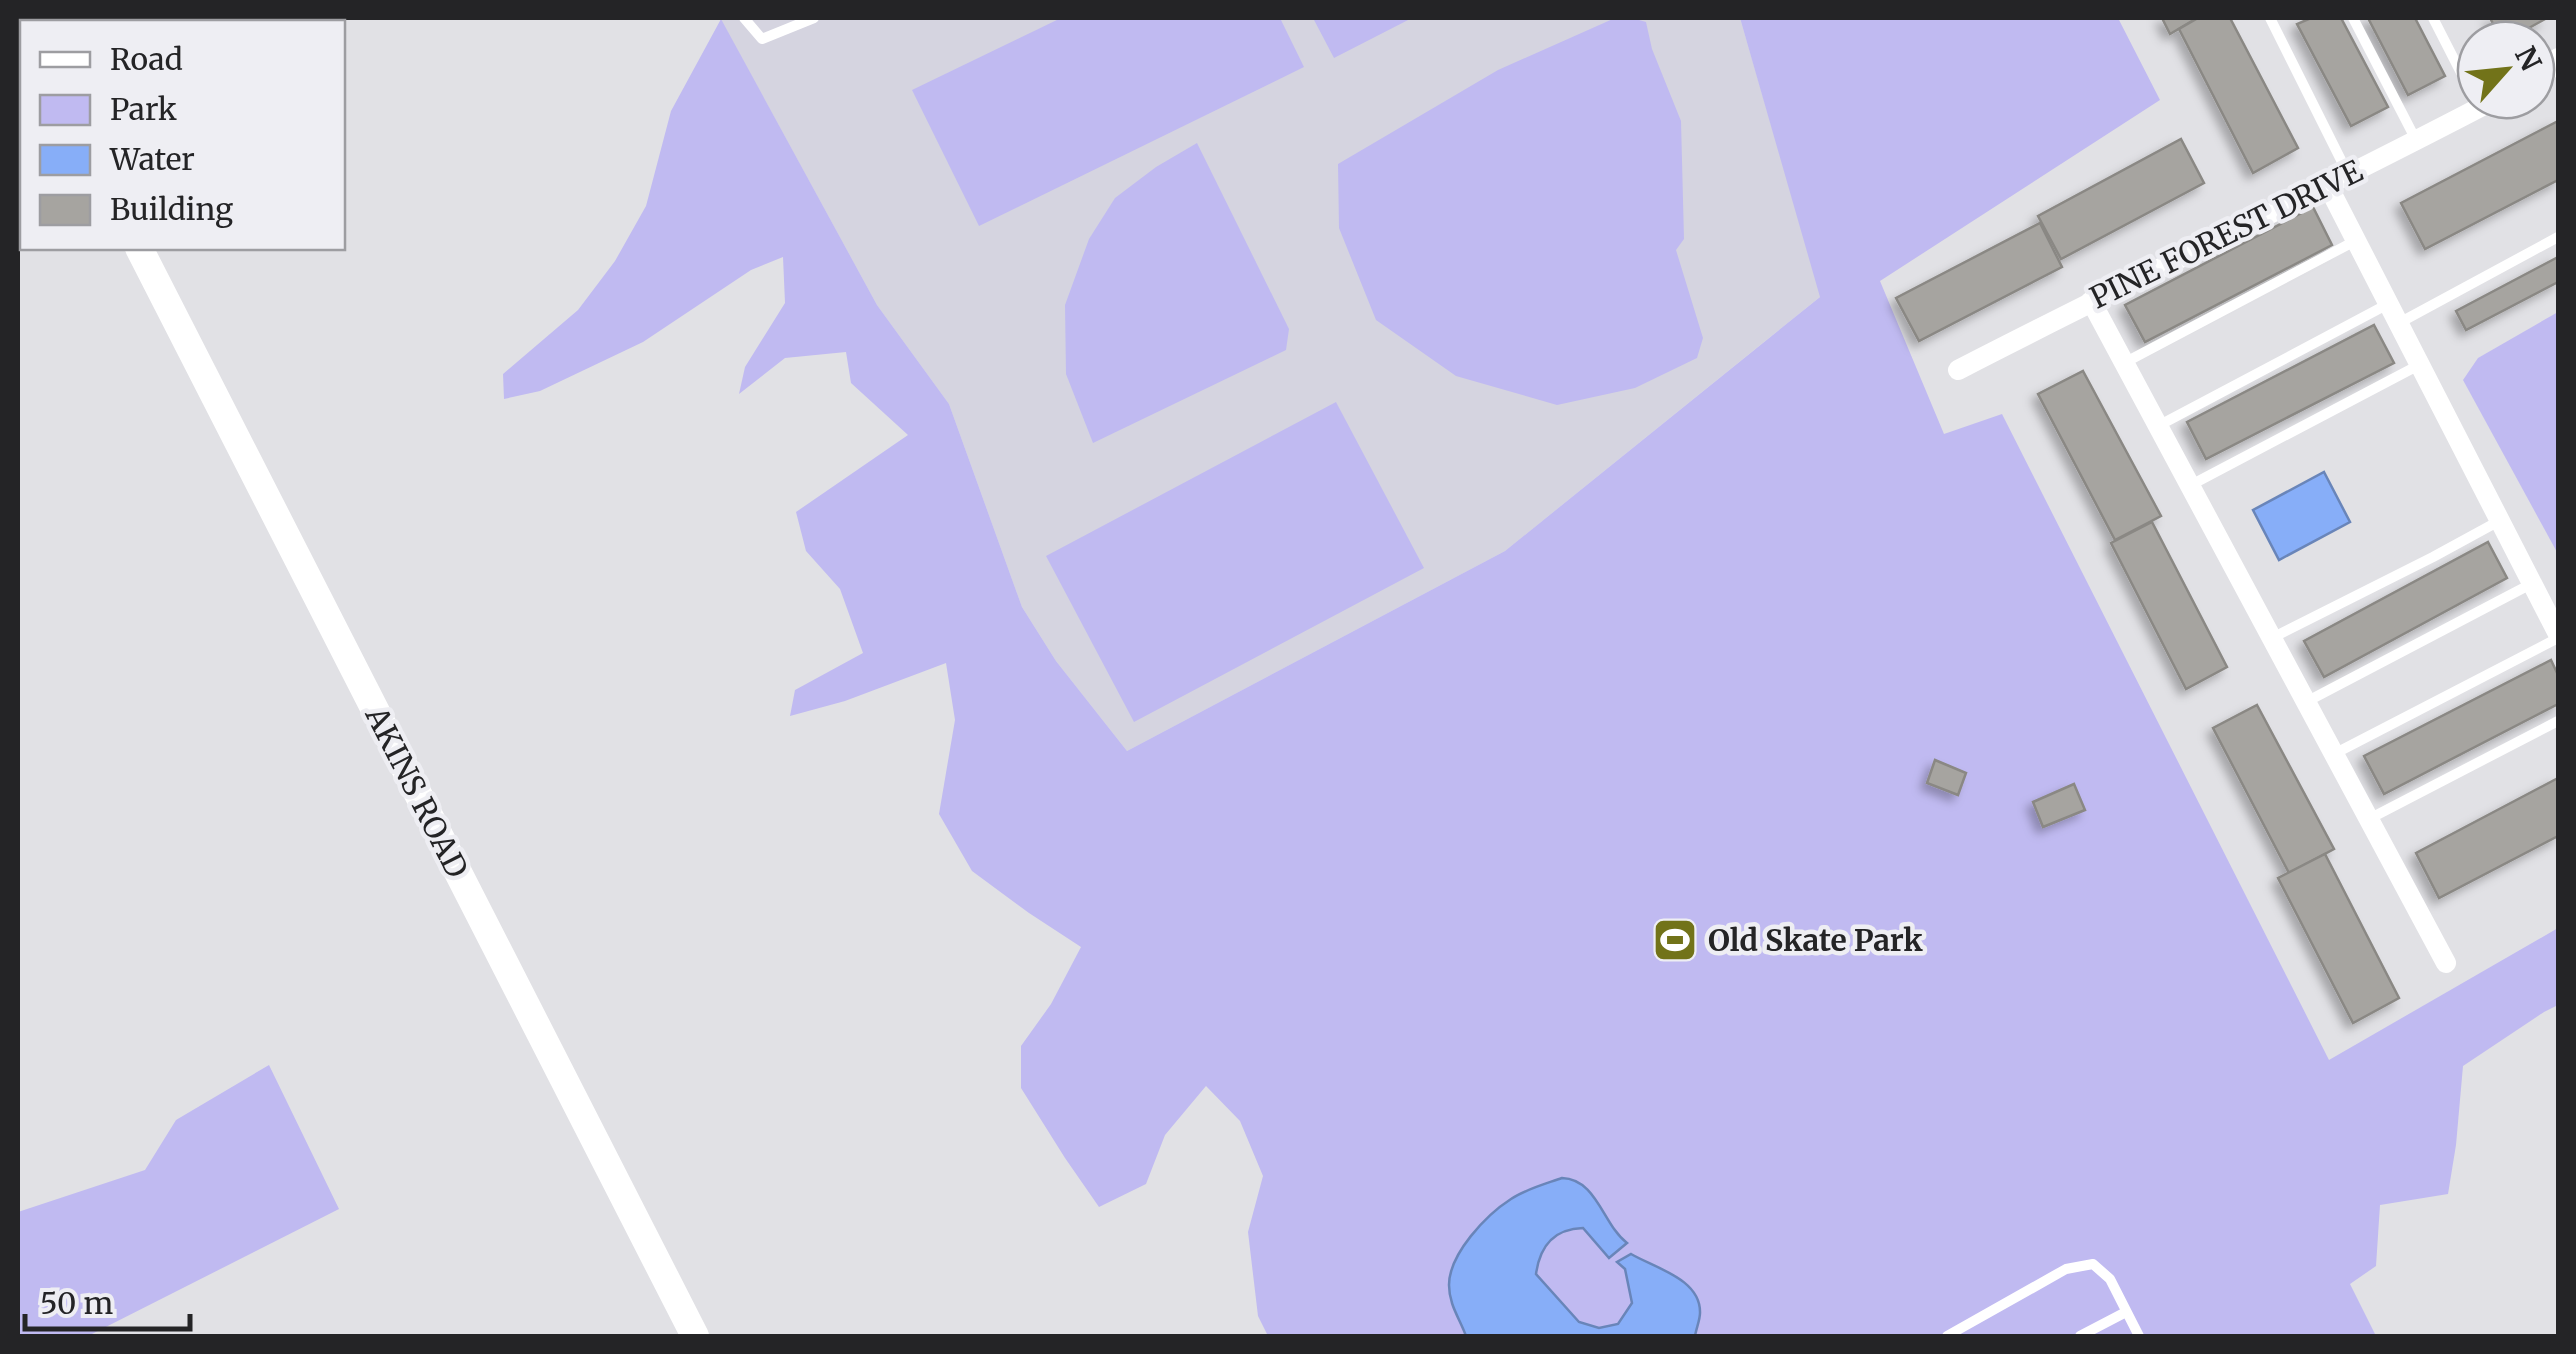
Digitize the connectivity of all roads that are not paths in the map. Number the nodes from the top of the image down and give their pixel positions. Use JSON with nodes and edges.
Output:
{"nodes":[{"id":1,"x":744,"y":18,"type":"edge"},
{"id":2,"x":814,"y":18,"type":"edge"},
{"id":3,"x":2270,"y":18,"type":"edge"},
{"id":4,"x":2353,"y":18,"type":"edge"},
{"id":5,"x":2433,"y":18,"type":"edge"},
{"id":6,"x":2456,"y":55,"type":"edge"},
{"id":7,"x":2456,"y":119,"type":"edge"},
{"id":8,"x":2416,"y":140,"type":"junction"},
{"id":9,"x":2348,"y":174,"type":"junction"},
{"id":10,"x":2328,"y":186,"type":"junction"},
{"id":11,"x":2558,"y":237,"type":"edge"},
{"id":12,"x":2356,"y":241,"type":"junction"},
{"id":13,"x":139,"y":250,"type":"edge"},
{"id":14,"x":2091,"y":301,"type":"junction"},
{"id":15,"x":2394,"y":313,"type":"junction"},
{"id":16,"x":2124,"y":363,"type":"junction"},
{"id":17,"x":2420,"y":364,"type":"junction"},
{"id":18,"x":1958,"y":370,"type":"dead end"},
{"id":19,"x":2158,"y":426,"type":"junction"},
{"id":20,"x":2190,"y":486,"type":"junction"},
{"id":21,"x":2500,"y":520,"type":"junction"},
{"id":22,"x":2532,"y":584,"type":"junction"},
{"id":23,"x":2558,"y":636,"type":"edge"},
{"id":24,"x":2272,"y":638,"type":"junction"},
{"id":25,"x":2306,"y":702,"type":"junction"},
{"id":26,"x":2558,"y":720,"type":"edge"},
{"id":27,"x":2334,"y":754,"type":"junction"},
{"id":28,"x":2369,"y":819,"type":"junction"},
{"id":29,"x":2446,"y":963,"type":"dead end"},
{"id":30,"x":2126,"y":1312,"type":"junction"},
{"id":31,"x":696,"y":1336,"type":"edge"},
{"id":32,"x":1947,"y":1336,"type":"edge"},
{"id":33,"x":2080,"y":1336,"type":"edge"},
{"id":34,"x":2139,"y":1336,"type":"edge"}],
"edges":[{"from":1,"to":2,"type":"lane"},
{"from":3,"to":9,"type":"lane"},
{"from":4,"to":8,"type":"lane"},
{"from":5,"to":6,"type":"lane"},
{"from":7,"to":8,"type":"street","name":"PINE FOREST DRIVE"},
{"from":8,"to":9,"type":"street","name":"PINE FOREST DRIVE"},
{"from":9,"to":10,"type":"street","name":"PINE FOREST DRIVE"},
{"from":10,"to":12,"type":"street"},
{"from":10,"to":14,"type":"street","name":"PINE FOREST DRIVE"},
{"from":11,"to":15,"type":"lane"},
{"from":12,"to":15,"type":"street"},
{"from":12,"to":16,"type":"lane"},
{"from":13,"to":31,"type":"street","name":"AKINS ROAD"},
{"from":14,"to":16,"type":"street"},
{"from":14,"to":18,"type":"street","name":"PINE FOREST DRIVE"},
{"from":15,"to":17,"type":"street"},
{"from":15,"to":19,"type":"lane"},
{"from":16,"to":19,"type":"street"},
{"from":17,"to":20,"type":"lane"},
{"from":17,"to":21,"type":"street"},
{"from":19,"to":20,"type":"street"},
{"from":20,"to":24,"type":"street"},
{"from":21,"to":22,"type":"street"},
{"from":21,"to":24,"type":"lane"},
{"from":22,"to":23,"type":"street"},
{"from":22,"to":25,"type":"lane"},
{"from":23,"to":27,"type":"lane"},
{"from":24,"to":25,"type":"street"},
{"from":25,"to":27,"type":"street"},
{"from":26,"to":28,"type":"lane"},
{"from":27,"to":28,"type":"street"},
{"from":28,"to":29,"type":"street"},
{"from":30,"to":32,"type":"lane"},
{"from":30,"to":33,"type":"lane"},
{"from":30,"to":34,"type":"lane"}]}
